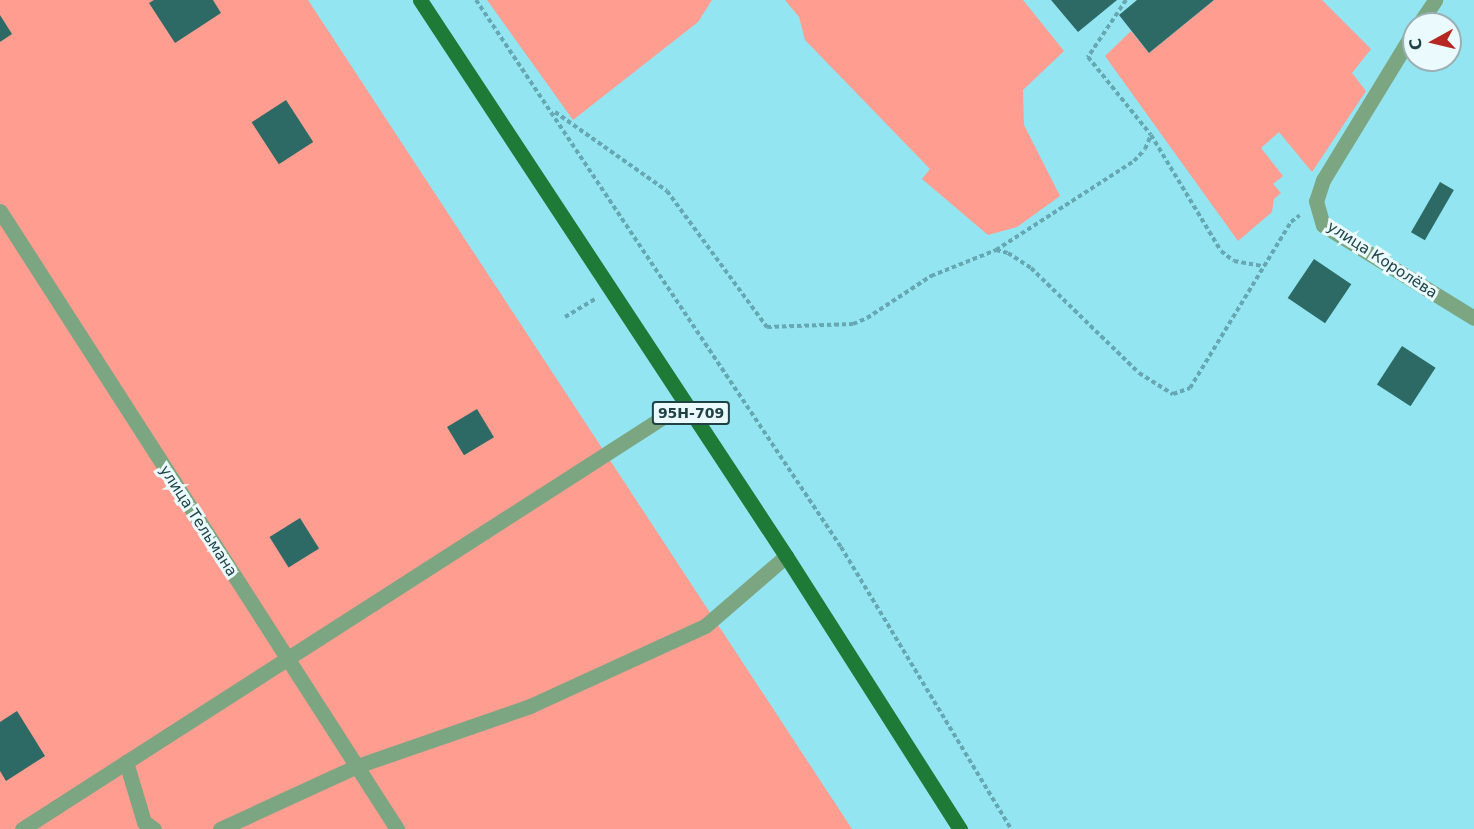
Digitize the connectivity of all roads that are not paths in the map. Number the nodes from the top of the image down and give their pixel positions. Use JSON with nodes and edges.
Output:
{"nodes":[{"id":1,"x":420,"y":0,"type":"edge"},
{"id":2,"x":1402,"y":51,"type":"edge"},
{"id":3,"x":0,"y":212,"type":"edge"},
{"id":4,"x":1474,"y":318,"type":"edge"},
{"id":5,"x":685,"y":404,"type":"junction"},
{"id":6,"x":786,"y":556,"type":"junction"},
{"id":7,"x":286,"y":658,"type":"junction"},
{"id":8,"x":126,"y":762,"type":"junction"},
{"id":9,"x":357,"y":766,"type":"junction"},
{"id":10,"x":22,"y":829,"type":"edge"},
{"id":11,"x":153,"y":829,"type":"edge"},
{"id":12,"x":219,"y":829,"type":"edge"},
{"id":13,"x":397,"y":829,"type":"edge"},
{"id":14,"x":960,"y":829,"type":"edge"}],
"edges":[{"from":1,"to":5,"type":"main road","number":"95Н-709"},
{"from":2,"to":4,"type":"street","name":"улица Королёва"},
{"from":3,"to":7,"type":"street","name":"улица Тельмана"},
{"from":5,"to":6,"type":"main road","number":"95Н-709"},
{"from":5,"to":7,"type":"street"},
{"from":6,"to":9,"type":"street"},
{"from":6,"to":14,"type":"main road","number":"95Н-709"},
{"from":7,"to":8,"type":"street"},
{"from":7,"to":9,"type":"street","name":"улица Тельмана"},
{"from":8,"to":10,"type":"street"},
{"from":8,"to":11,"type":"street"},
{"from":9,"to":12,"type":"street"},
{"from":9,"to":13,"type":"street","name":"улица Тельмана"}]}
